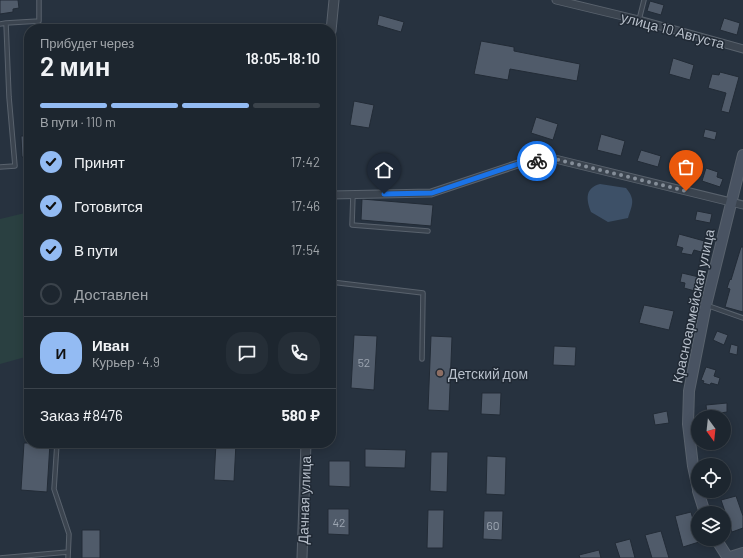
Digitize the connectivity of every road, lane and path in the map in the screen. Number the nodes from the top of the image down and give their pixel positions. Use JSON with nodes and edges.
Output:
{"nodes":[{"id":1,"x":39,"y":0,"type":"edge"},
{"id":2,"x":334,"y":0,"type":"edge"},
{"id":3,"x":556,"y":0,"type":"edge"},
{"id":4,"x":644,"y":0,"type":"edge"},
{"id":5,"x":639,"y":20,"type":"junction"},
{"id":6,"x":6,"y":23,"type":"junction"},
{"id":7,"x":0,"y":24,"type":"edge"},
{"id":8,"x":332,"y":24,"type":"edge"},
{"id":9,"x":743,"y":49,"type":"edge"},
{"id":10,"x":743,"y":155,"type":"edge"},
{"id":11,"x":0,"y":167,"type":"edge"},
{"id":12,"x":353,"y":194,"type":"junction"},
{"id":13,"x":336,"y":195,"type":"edge"},
{"id":14,"x":731,"y":202,"type":"junction"},
{"id":15,"x":743,"y":205,"type":"edge"},
{"id":16,"x":428,"y":231,"type":"dead end"},
{"id":17,"x":336,"y":283,"type":"edge"},
{"id":18,"x":706,"y":305,"type":"junction"},
{"id":19,"x":743,"y":318,"type":"edge"},
{"id":20,"x":422,"y":359,"type":"dead end"},
{"id":21,"x":57,"y":448,"type":"edge"},
{"id":22,"x":306,"y":448,"type":"edge"},
{"id":23,"x":692,"y":458,"type":"edge"},
{"id":24,"x":720,"y":546,"type":"edge"},
{"id":25,"x":68,"y":552,"type":"junction"},
{"id":26,"x":743,"y":553,"type":"edge"},
{"id":27,"x":0,"y":558,"type":"edge"},
{"id":28,"x":68,"y":558,"type":"edge"},
{"id":29,"x":302,"y":558,"type":"edge"},
{"id":30,"x":728,"y":558,"type":"edge"}],
"edges":[{"from":1,"to":6,"type":"lane"},
{"from":2,"to":8,"type":"street"},
{"from":3,"to":5,"type":"street","name":"улица 10 Августа"},
{"from":4,"to":5,"type":"lane"},
{"from":5,"to":9,"type":"street","name":"улица 10 Августа"},
{"from":6,"to":7,"type":"lane"},
{"from":6,"to":11,"type":"lane"},
{"from":10,"to":14,"type":"main road","name":"Красноармейская улица"},
{"from":12,"to":13,"type":"street"},
{"from":12,"to":14,"type":"street"},
{"from":12,"to":16,"type":"lane"},
{"from":14,"to":15,"type":"street"},
{"from":14,"to":18,"type":"main road","name":"Красноармейская улица"},
{"from":17,"to":20,"type":"lane"},
{"from":18,"to":19,"type":"lane"},
{"from":18,"to":23,"type":"main road","name":"Красноармейская улица"},
{"from":21,"to":25,"type":"lane"},
{"from":22,"to":29,"type":"street","name":"Дачная улица"},
{"from":24,"to":30,"type":"main road"},
{"from":25,"to":27,"type":"lane"},
{"from":25,"to":28,"type":"lane"},
{"from":26,"to":30,"type":"main road"}]}
